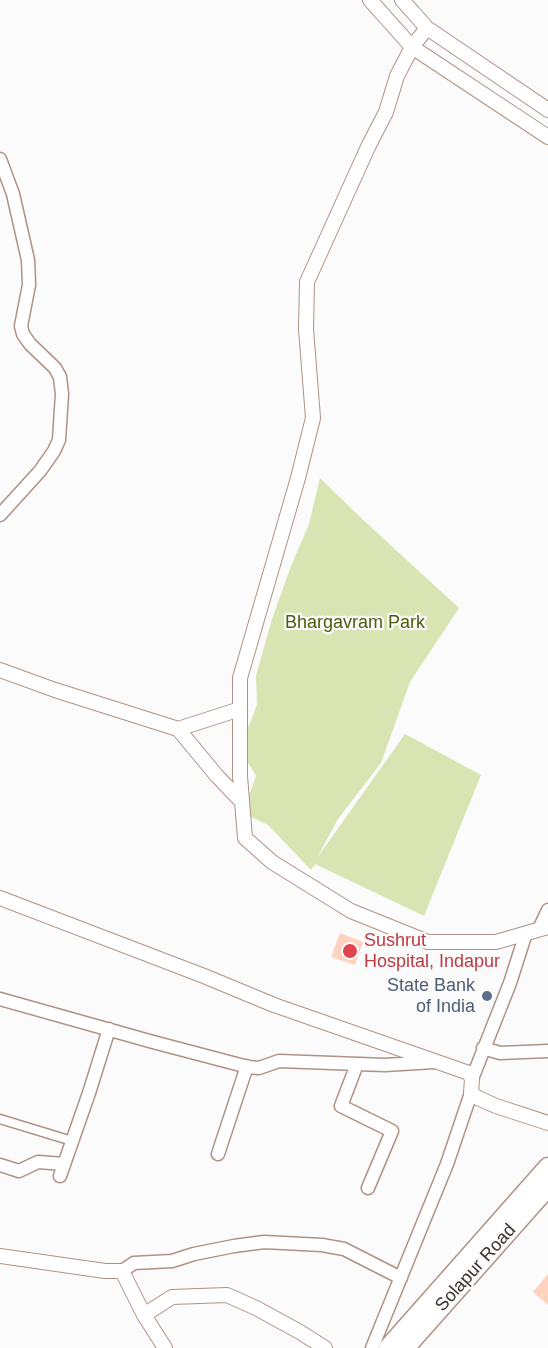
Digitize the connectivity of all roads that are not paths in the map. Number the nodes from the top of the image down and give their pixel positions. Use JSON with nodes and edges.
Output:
{"nodes":[{"id":1,"x":370,"y":0,"type":"edge"},
{"id":2,"x":402,"y":0,"type":"edge"},
{"id":3,"x":426,"y":28,"type":"junction"},
{"id":4,"x":412,"y":47,"type":"junction"},
{"id":5,"x":516,"y":89,"type":"junction"},
{"id":6,"x":502,"y":107,"type":"junction"},
{"id":7,"x":548,"y":110,"type":"edge"},
{"id":8,"x":548,"y":137,"type":"edge"},
{"id":9,"x":0,"y":159,"type":"edge"},
{"id":10,"x":0,"y":514,"type":"edge"},
{"id":11,"x":0,"y":670,"type":"edge"},
{"id":12,"x":240,"y":709,"type":"junction"},
{"id":13,"x":178,"y":729,"type":"junction"},
{"id":14,"x":242,"y":801,"type":"junction"},
{"id":15,"x":0,"y":898,"type":"edge"},
{"id":16,"x":548,"y":910,"type":"edge"},
{"id":17,"x":538,"y":930,"type":"edge"},
{"id":18,"x":0,"y":999,"type":"edge"},
{"id":19,"x":109,"y":1029,"type":"junction"},
{"id":20,"x":483,"y":1048,"type":"junction"},
{"id":21,"x":548,"y":1051,"type":"edge"},
{"id":22,"x":435,"y":1062,"type":"junction"},
{"id":23,"x":357,"y":1064,"type":"junction"},
{"id":24,"x":247,"y":1066,"type":"junction"},
{"id":25,"x":472,"y":1086,"type":"junction"},
{"id":26,"x":0,"y":1119,"type":"edge"},
{"id":27,"x":548,"y":1123,"type":"edge"},
{"id":28,"x":72,"y":1141,"type":"junction"},
{"id":29,"x":218,"y":1154,"type":"dead end"},
{"id":30,"x":0,"y":1165,"type":"edge"},
{"id":31,"x":548,"y":1167,"type":"edge"},
{"id":32,"x":548,"y":1187,"type":"edge"},
{"id":33,"x":368,"y":1188,"type":"dead end"},
{"id":34,"x":0,"y":1256,"type":"edge"},
{"id":35,"x":473,"y":1261,"type":"junction"},
{"id":36,"x":122,"y":1271,"type":"junction"},
{"id":37,"x":401,"y":1278,"type":"junction"},
{"id":38,"x":144,"y":1315,"type":"junction"},
{"id":39,"x":165,"y":1348,"type":"edge"},
{"id":40,"x":325,"y":1348,"type":"edge"},
{"id":41,"x":372,"y":1348,"type":"edge"},
{"id":42,"x":388,"y":1348,"type":"edge"},
{"id":43,"x":405,"y":1348,"type":"edge"}],
"edges":[{"from":1,"to":4,"type":"street"},
{"from":2,"to":3,"type":"street"},
{"from":3,"to":4,"type":"street"},
{"from":3,"to":5,"type":"street"},
{"from":4,"to":6,"type":"street"},
{"from":4,"to":12,"type":"street"},
{"from":5,"to":6,"type":"street"},
{"from":5,"to":7,"type":"street"},
{"from":6,"to":8,"type":"street"},
{"from":9,"to":10,"type":"street"},
{"from":11,"to":13,"type":"street"},
{"from":12,"to":13,"type":"street"},
{"from":12,"to":14,"type":"street"},
{"from":13,"to":14,"type":"street"},
{"from":14,"to":17,"type":"street"},
{"from":15,"to":22,"type":"street"},
{"from":16,"to":17,"type":"street"},
{"from":17,"to":20,"type":"street"},
{"from":18,"to":19,"type":"street"},
{"from":19,"to":24,"type":"street"},
{"from":19,"to":28,"type":"street"},
{"from":20,"to":21,"type":"street"},
{"from":20,"to":25,"type":"street"},
{"from":22,"to":23,"type":"street"},
{"from":22,"to":25,"type":"street"},
{"from":23,"to":24,"type":"street"},
{"from":23,"to":33,"type":"street"},
{"from":24,"to":29,"type":"street"},
{"from":25,"to":27,"type":"street"},
{"from":25,"to":37,"type":"street"},
{"from":26,"to":28,"type":"street"},
{"from":28,"to":30,"type":"street"},
{"from":31,"to":35,"type":"main road"},
{"from":32,"to":35,"type":"main road","name":"Solapur Road"},
{"from":34,"to":36,"type":"street"},
{"from":35,"to":42,"type":"main road"},
{"from":35,"to":43,"type":"main road","name":"Solapur Road"},
{"from":36,"to":37,"type":"street"},
{"from":36,"to":38,"type":"street"},
{"from":37,"to":41,"type":"street"},
{"from":38,"to":39,"type":"street"},
{"from":38,"to":40,"type":"street"}]}
